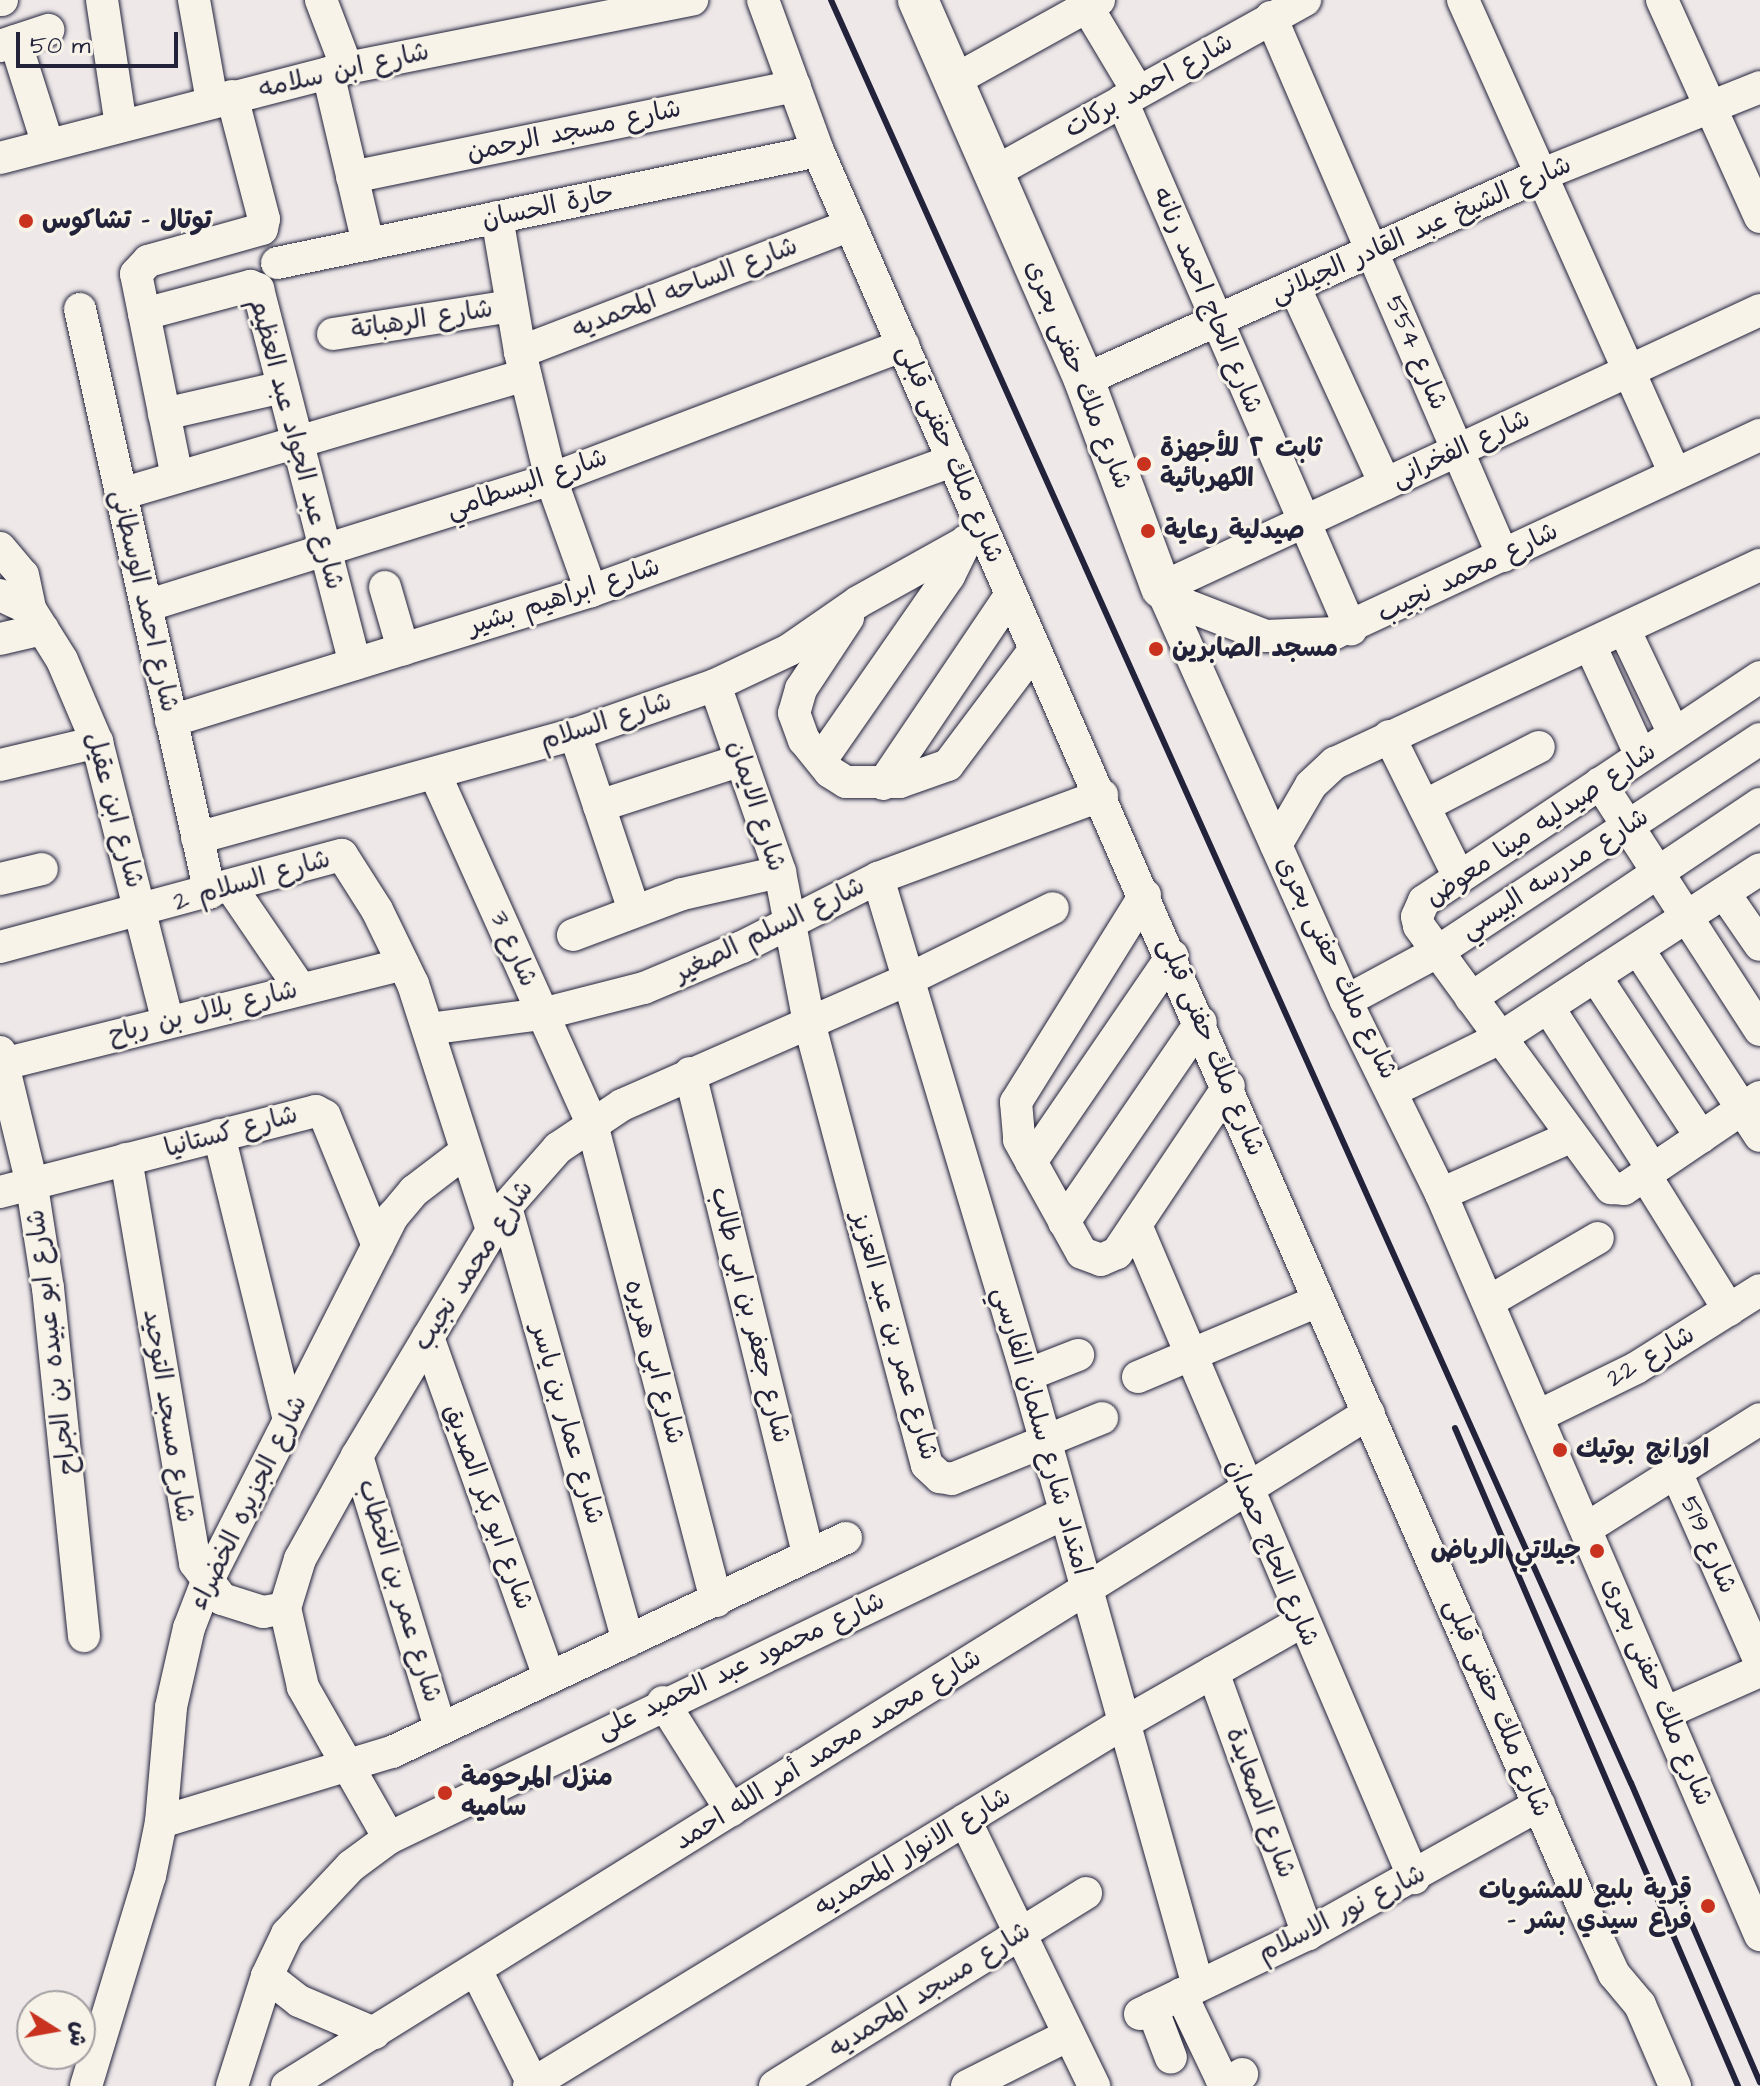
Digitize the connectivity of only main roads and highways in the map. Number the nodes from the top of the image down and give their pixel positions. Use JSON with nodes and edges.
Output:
{"nodes":[{"id":1,"x":918,"y":0,"type":"edge"},
{"id":2,"x":1163,"y":593,"type":"road end"}],
"edges":[{"from":1,"to":2,"type":"main road","name":"شارع ملك حفنى بحرى"}]}
